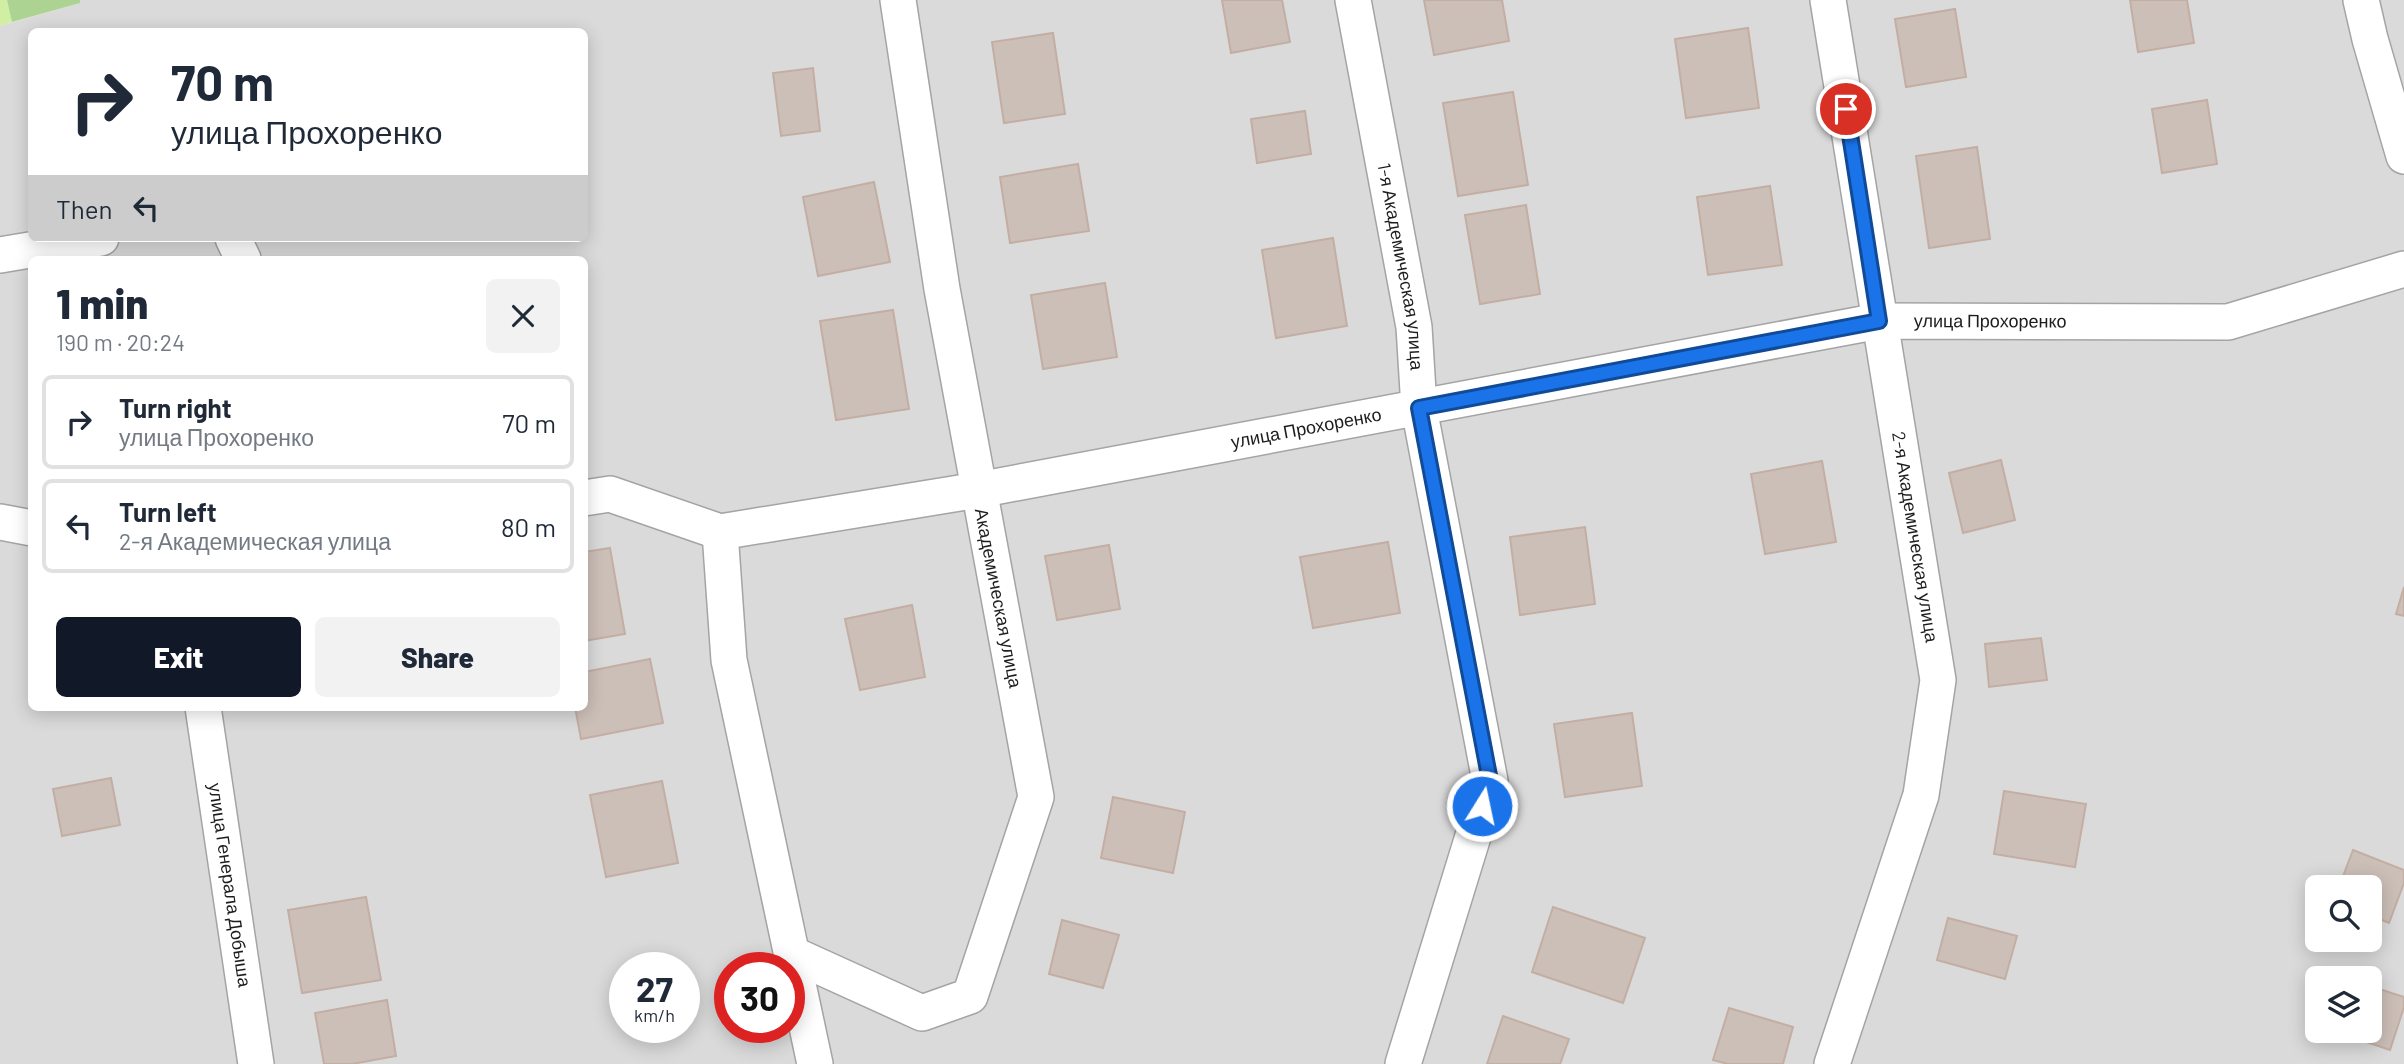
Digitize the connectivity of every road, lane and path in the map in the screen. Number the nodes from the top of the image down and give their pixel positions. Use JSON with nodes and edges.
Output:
{"nodes":[{"id":1,"x":898,"y":0,"type":"edge"},
{"id":2,"x":1353,"y":0,"type":"edge"},
{"id":3,"x":1828,"y":0,"type":"edge"},
{"id":4,"x":2361,"y":0,"type":"edge"},
{"id":5,"x":2404,"y":156,"type":"edge"},
{"id":6,"x":77,"y":242,"type":"edge"},
{"id":7,"x":0,"y":255,"type":"edge"},
{"id":8,"x":2404,"y":269,"type":"edge"},
{"id":9,"x":1879,"y":321,"type":"junction"},
{"id":10,"x":1419,"y":408,"type":"junction"},
{"id":11,"x":978,"y":490,"type":"junction"},
{"id":12,"x":588,"y":497,"type":"edge"},
{"id":13,"x":0,"y":522,"type":"edge"},
{"id":14,"x":28,"y":527,"type":"edge"},
{"id":15,"x":720,"y":532,"type":"junction"},
{"id":16,"x":203,"y":711,"type":"edge"},
{"id":17,"x":792,"y":952,"type":"edge"},
{"id":18,"x":805,"y":960,"type":"edge"},
{"id":19,"x":805,"y":1016,"type":"edge"},
{"id":20,"x":256,"y":1064,"type":"edge"},
{"id":21,"x":815,"y":1064,"type":"edge"},
{"id":22,"x":1403,"y":1064,"type":"edge"},
{"id":23,"x":1832,"y":1064,"type":"edge"}],
"edges":[{"from":1,"to":11,"type":"street","name":"Академическая улица"},
{"from":2,"to":10,"type":"street","name":"1-я Академическая улица"},
{"from":3,"to":9,"type":"street","name":"2-я Академическая улица"},
{"from":4,"to":5,"type":"street"},
{"from":6,"to":7,"type":"street"},
{"from":8,"to":9,"type":"street","name":"улица Прохоренко"},
{"from":9,"to":10,"type":"street","name":"улица Прохоренко"},
{"from":9,"to":23,"type":"street","name":"2-я Академическая улица"},
{"from":10,"to":11,"type":"street","name":"улица Прохоренко"},
{"from":10,"to":22,"type":"street","name":"1-я Академическая улица"},
{"from":11,"to":15,"type":"street","name":"улица Прохоренко"},
{"from":11,"to":18,"type":"street","name":"Академическая улица"},
{"from":12,"to":15,"type":"street","name":"улица Прохоренко"},
{"from":13,"to":14,"type":"street"},
{"from":15,"to":17,"type":"street"},
{"from":16,"to":20,"type":"street","name":"улица Генерала Добыша"},
{"from":19,"to":21,"type":"street"}]}
